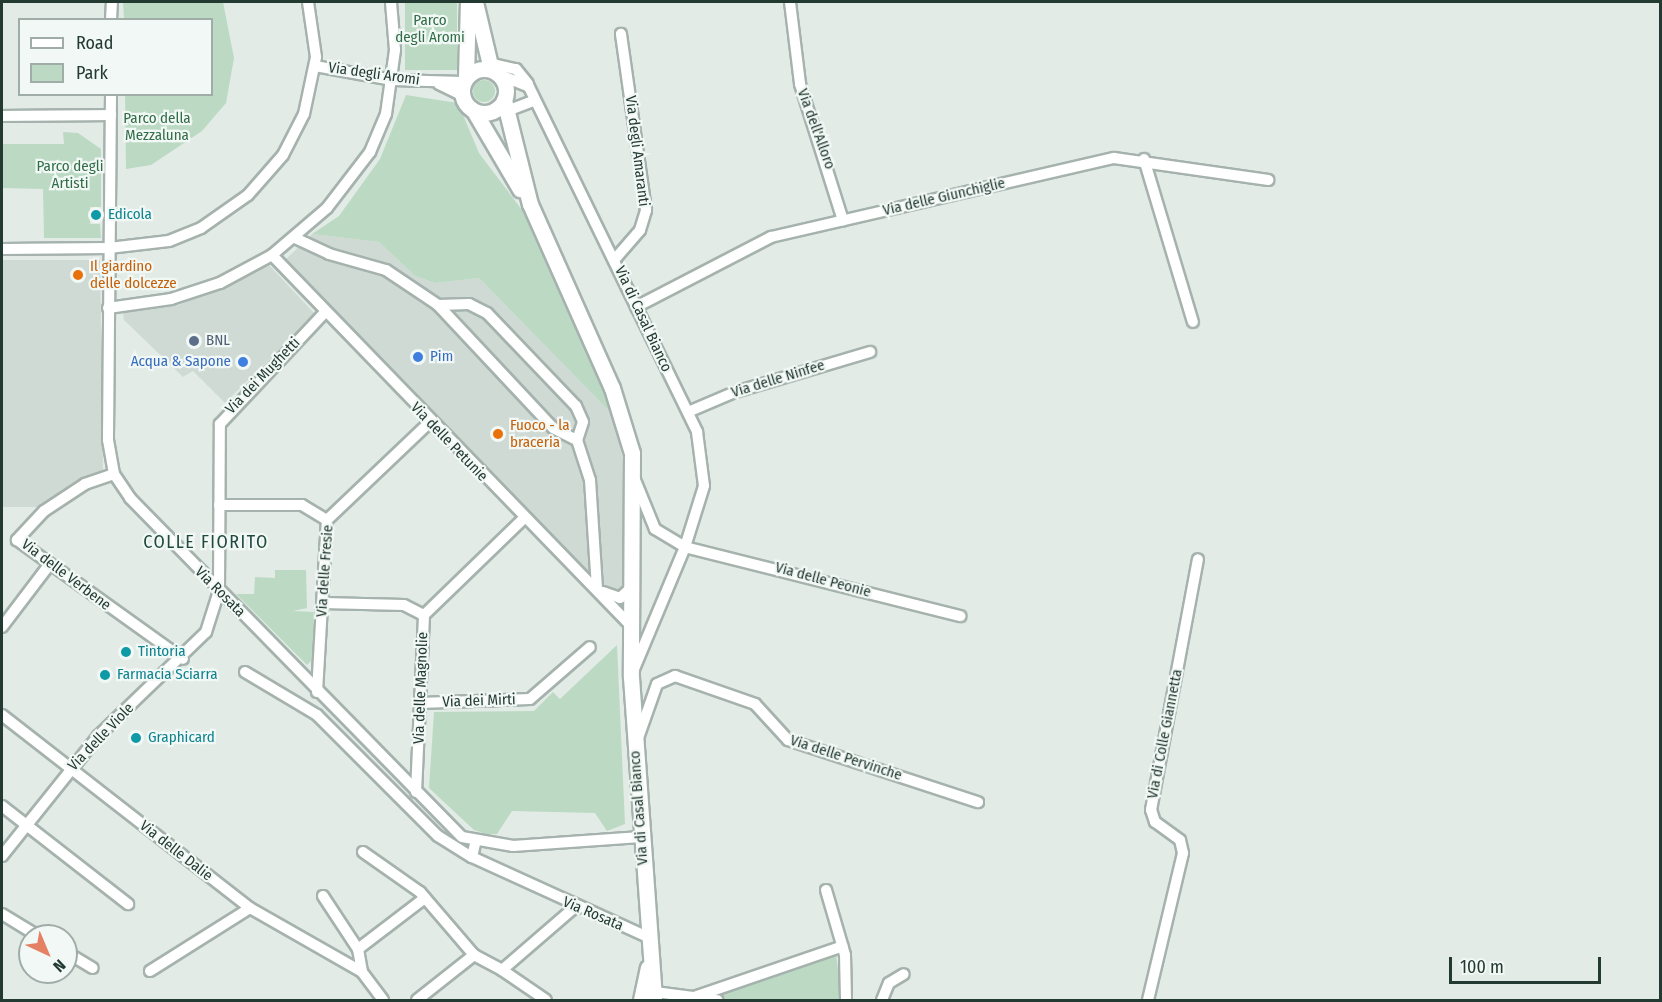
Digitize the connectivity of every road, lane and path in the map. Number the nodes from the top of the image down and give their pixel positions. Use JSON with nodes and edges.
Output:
{"nodes":[{"id":1,"x":112,"y":2,"type":"edge"},
{"id":2,"x":308,"y":2,"type":"edge"},
{"id":3,"x":391,"y":2,"type":"edge"},
{"id":4,"x":468,"y":2,"type":"edge"},
{"id":5,"x":475,"y":2,"type":"edge"},
{"id":6,"x":790,"y":2,"type":"edge"},
{"id":7,"x":111,"y":18,"type":"edge"},
{"id":8,"x":621,"y":34,"type":"dead end"},
{"id":9,"x":315,"y":66,"type":"junction"},
{"id":10,"x":493,"y":69,"type":"junction"},
{"id":11,"x":393,"y":80,"type":"junction"},
{"id":12,"x":464,"y":85,"type":"junction"},
{"id":13,"x":529,"y":87,"type":"junction"},
{"id":14,"x":111,"y":96,"type":"edge"},
{"id":15,"x":535,"y":100,"type":"junction"},
{"id":16,"x":506,"y":106,"type":"junction"},
{"id":17,"x":474,"y":111,"type":"junction"},
{"id":18,"x":111,"y":115,"type":"junction"},
{"id":19,"x":2,"y":116,"type":"edge"},
{"id":20,"x":1144,"y":159,"type":"junction"},
{"id":21,"x":1268,"y":180,"type":"dead end"},
{"id":22,"x":530,"y":204,"type":"junction"},
{"id":23,"x":843,"y":220,"type":"junction"},
{"id":24,"x":295,"y":238,"type":"junction"},
{"id":25,"x":109,"y":248,"type":"junction"},
{"id":26,"x":2,"y":249,"type":"edge"},
{"id":27,"x":272,"y":255,"type":"junction"},
{"id":28,"x":615,"y":259,"type":"junction"},
{"id":29,"x":438,"y":305,"type":"junction"},
{"id":30,"x":636,"y":307,"type":"junction"},
{"id":31,"x":108,"y":308,"type":"junction"},
{"id":32,"x":325,"y":312,"type":"junction"},
{"id":33,"x":1193,"y":322,"type":"dead end"},
{"id":34,"x":870,"y":352,"type":"dead end"},
{"id":35,"x":688,"y":412,"type":"junction"},
{"id":36,"x":430,"y":422,"type":"junction"},
{"id":37,"x":577,"y":440,"type":"junction"},
{"id":38,"x":114,"y":474,"type":"junction"},
{"id":39,"x":635,"y":480,"type":"junction"},
{"id":40,"x":219,"y":505,"type":"junction"},
{"id":41,"x":524,"y":518,"type":"junction"},
{"id":42,"x":327,"y":520,"type":"junction"},
{"id":43,"x":685,"y":547,"type":"junction"},
{"id":44,"x":1198,"y":559,"type":"dead end"},
{"id":45,"x":49,"y":565,"type":"junction"},
{"id":46,"x":633,"y":585,"type":"junction"},
{"id":47,"x":597,"y":589,"type":"junction"},
{"id":48,"x":219,"y":591,"type":"junction"},
{"id":49,"x":323,"y":603,"type":"junction"},
{"id":50,"x":424,"y":615,"type":"junction"},
{"id":51,"x":960,"y":615,"type":"dead end"},
{"id":52,"x":630,"y":625,"type":"junction"},
{"id":53,"x":2,"y":627,"type":"edge"},
{"id":54,"x":590,"y":647,"type":"dead end"},
{"id":55,"x":183,"y":659,"type":"junction"},
{"id":56,"x":245,"y":672,"type":"dead end"},
{"id":57,"x":631,"y":677,"type":"junction"},
{"id":58,"x":317,"y":692,"type":"junction"},
{"id":59,"x":420,"y":703,"type":"junction"},
{"id":60,"x":2,"y":715,"type":"edge"},
{"id":61,"x":635,"y":747,"type":"junction"},
{"id":62,"x":69,"y":768,"type":"junction"},
{"id":63,"x":416,"y":792,"type":"junction"},
{"id":64,"x":978,"y":802,"type":"dead end"},
{"id":65,"x":2,"y":806,"type":"edge"},
{"id":66,"x":24,"y":824,"type":"junction"},
{"id":67,"x":641,"y":837,"type":"junction"},
{"id":68,"x":475,"y":844,"type":"junction"},
{"id":69,"x":363,"y":852,"type":"dead end"},
{"id":70,"x":2,"y":856,"type":"edge"},
{"id":71,"x":472,"y":857,"type":"junction"},
{"id":72,"x":826,"y":890,"type":"dead end"},
{"id":73,"x":323,"y":896,"type":"dead end"},
{"id":74,"x":425,"y":898,"type":"junction"},
{"id":75,"x":128,"y":904,"type":"dead end"},
{"id":76,"x":575,"y":907,"type":"junction"},
{"id":77,"x":250,"y":908,"type":"junction"},
{"id":78,"x":2,"y":914,"type":"edge"},
{"id":79,"x":18,"y":924,"type":"edge"},
{"id":80,"x":650,"y":938,"type":"junction"},
{"id":81,"x":843,"y":946,"type":"junction"},
{"id":82,"x":358,"y":949,"type":"junction"},
{"id":83,"x":474,"y":955,"type":"junction"},
{"id":84,"x":78,"y":959,"type":"edge"},
{"id":85,"x":93,"y":968,"type":"dead end"},
{"id":86,"x":502,"y":970,"type":"junction"},
{"id":87,"x":150,"y":971,"type":"dead end"},
{"id":88,"x":362,"y":972,"type":"junction"},
{"id":89,"x":904,"y":974,"type":"dead end"},
{"id":90,"x":655,"y":996,"type":"edge"},
{"id":91,"x":694,"y":997,"type":"junction"},
{"id":92,"x":383,"y":1000,"type":"edge"},
{"id":93,"x":417,"y":1000,"type":"edge"},
{"id":94,"x":546,"y":1000,"type":"edge"},
{"id":95,"x":641,"y":1000,"type":"edge"},
{"id":96,"x":717,"y":1000,"type":"edge"},
{"id":97,"x":846,"y":1000,"type":"edge"},
{"id":98,"x":882,"y":1000,"type":"edge"},
{"id":99,"x":1148,"y":1000,"type":"edge"}],
"edges":[{"from":1,"to":7,"type":"street"},
{"from":2,"to":9,"type":"street"},
{"from":3,"to":11,"type":"street"},
{"from":4,"to":12,"type":"main road"},
{"from":5,"to":10,"type":"main road","name":"Via di Casal Bianco"},
{"from":6,"to":23,"type":"street","name":"Via dell'Alloro"},
{"from":8,"to":28,"type":"street","name":"Via degli Amaranti"},
{"from":9,"to":11,"type":"street","name":"Via degli Aromi"},
{"from":9,"to":25,"type":"street"},
{"from":10,"to":12,"type":"main road"},
{"from":10,"to":13,"type":"street"},
{"from":10,"to":13,"type":"street"},
{"from":10,"to":16,"type":"main road","name":"Via di Casal Bianco"},
{"from":11,"to":12,"type":"street","name":"Via degli Aromi"},
{"from":11,"to":24,"type":"street"},
{"from":12,"to":17,"type":"main road"},
{"from":13,"to":15,"type":"street","name":"Via di Casal Bianco"},
{"from":14,"to":18,"type":"street","name":"Via Rosata"},
{"from":15,"to":16,"type":"street"},
{"from":15,"to":28,"type":"street","name":"Via di Casal Bianco"},
{"from":16,"to":17,"type":"main road"},
{"from":16,"to":22,"type":"main road","name":"Via di Casal Bianco"},
{"from":17,"to":22,"type":"main road"},
{"from":18,"to":19,"type":"street"},
{"from":18,"to":25,"type":"street","name":"Via Rosata"},
{"from":20,"to":21,"type":"street","name":"Via delle Giunchiglie"},
{"from":20,"to":23,"type":"street","name":"Via delle Giunchiglie"},
{"from":20,"to":33,"type":"street"},
{"from":22,"to":39,"type":"main road","name":"Via di Casal Bianco"},
{"from":23,"to":30,"type":"street","name":"Via delle Giunchiglie"},
{"from":24,"to":27,"type":"street"},
{"from":24,"to":29,"type":"street"},
{"from":25,"to":26,"type":"street"},
{"from":25,"to":31,"type":"street","name":"Via Rosata"},
{"from":27,"to":31,"type":"street"},
{"from":27,"to":32,"type":"street","name":"Via delle Petunie"},
{"from":28,"to":30,"type":"street","name":"Via di Casal Bianco"},
{"from":29,"to":37,"type":"street"},
{"from":29,"to":37,"type":"street"},
{"from":30,"to":35,"type":"street","name":"Via di Casal Bianco"},
{"from":31,"to":38,"type":"street","name":"Via Rosata"},
{"from":32,"to":36,"type":"street","name":"Via delle Petunie"},
{"from":32,"to":40,"type":"street","name":"Via dei Mughetti"},
{"from":34,"to":35,"type":"street","name":"Via delle Ninfee"},
{"from":35,"to":43,"type":"street","name":"Via di Casal Bianco"},
{"from":36,"to":41,"type":"street","name":"Via delle Petunie"},
{"from":36,"to":42,"type":"street","name":"Via delle Fresie"},
{"from":37,"to":47,"type":"street"},
{"from":38,"to":45,"type":"street","name":"Via delle Verbene"},
{"from":38,"to":48,"type":"street","name":"Via Rosata"},
{"from":39,"to":43,"type":"street","name":"Via di Casal Bianco"},
{"from":39,"to":46,"type":"main road","name":"Via di Casal Bianco"},
{"from":40,"to":42,"type":"street"},
{"from":40,"to":48,"type":"street","name":"Via dei Mughetti"},
{"from":41,"to":47,"type":"street","name":"Via delle Petunie"},
{"from":41,"to":50,"type":"street","name":"Via delle Magnolie"},
{"from":42,"to":49,"type":"street","name":"Via delle Fresie"},
{"from":43,"to":51,"type":"street","name":"Via delle Peonie"},
{"from":43,"to":57,"type":"street","name":"Via di Casal Bianco"},
{"from":44,"to":99,"type":"street","name":"Via di Colle Giannetta"},
{"from":45,"to":53,"type":"street"},
{"from":45,"to":55,"type":"street","name":"Via delle Verbene"},
{"from":46,"to":47,"type":"street"},
{"from":46,"to":52,"type":"main road","name":"Via di Casal Bianco"},
{"from":47,"to":52,"type":"street","name":"Via delle Petunie"},
{"from":48,"to":55,"type":"street","name":"Via delle Viole"},
{"from":48,"to":58,"type":"street","name":"Via Rosata"},
{"from":49,"to":50,"type":"street"},
{"from":49,"to":58,"type":"street","name":"Via delle Fresie"},
{"from":50,"to":59,"type":"street","name":"Via delle Magnolie"},
{"from":52,"to":57,"type":"main road","name":"Via di Casal Bianco"},
{"from":54,"to":59,"type":"street","name":"Via dei Mirti"},
{"from":55,"to":62,"type":"street","name":"Via delle Viole"},
{"from":56,"to":71,"type":"street","name":"Via Rosata"},
{"from":57,"to":61,"type":"main road","name":"Via di Casal Bianco"},
{"from":58,"to":63,"type":"street","name":"Via Rosata"},
{"from":59,"to":63,"type":"street","name":"Via delle Magnolie"},
{"from":60,"to":62,"type":"street","name":"Via delle Dalie"},
{"from":61,"to":64,"type":"street","name":"Via delle Pervinche"},
{"from":61,"to":67,"type":"main road","name":"Via di Casal Bianco"},
{"from":62,"to":66,"type":"street","name":"Via delle Viole"},
{"from":62,"to":77,"type":"street","name":"Via delle Dalie"},
{"from":63,"to":68,"type":"street","name":"Via Rosata"},
{"from":65,"to":66,"type":"street"},
{"from":66,"to":70,"type":"street","name":"Via delle Viole"},
{"from":66,"to":75,"type":"street"},
{"from":67,"to":68,"type":"street"},
{"from":67,"to":80,"type":"main road","name":"Via di Casal Bianco"},
{"from":68,"to":71,"type":"street"},
{"from":69,"to":74,"type":"street"},
{"from":71,"to":76,"type":"street","name":"Via Rosata"},
{"from":72,"to":81,"type":"street"},
{"from":73,"to":82,"type":"street"},
{"from":74,"to":82,"type":"street"},
{"from":74,"to":83,"type":"street"},
{"from":76,"to":80,"type":"street","name":"Via Rosata"},
{"from":76,"to":86,"type":"street"},
{"from":77,"to":87,"type":"street"},
{"from":77,"to":88,"type":"street","name":"Via delle Dalie"},
{"from":78,"to":79,"type":"street"},
{"from":80,"to":90,"type":"main road","name":"Via di Casal Bianco"},
{"from":80,"to":95,"type":"main road","name":"Via di Casal Bianco"},
{"from":81,"to":91,"type":"street"},
{"from":81,"to":97,"type":"street"},
{"from":82,"to":88,"type":"street"},
{"from":83,"to":86,"type":"street"},
{"from":83,"to":93,"type":"street"},
{"from":84,"to":85,"type":"street"},
{"from":86,"to":94,"type":"street"},
{"from":88,"to":92,"type":"street"},
{"from":89,"to":98,"type":"street"},
{"from":90,"to":91,"type":"street"},
{"from":91,"to":96,"type":"street"}]}
